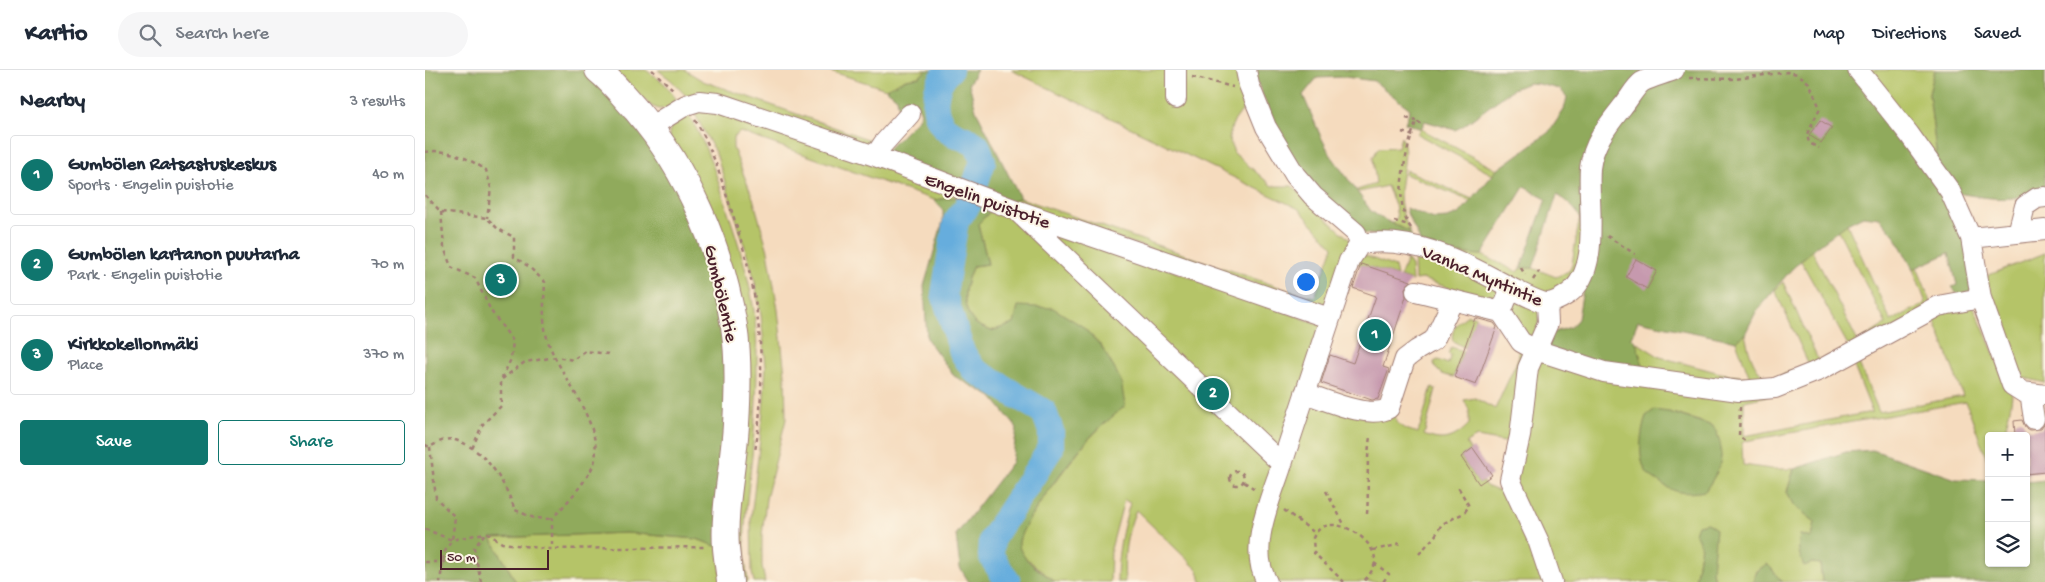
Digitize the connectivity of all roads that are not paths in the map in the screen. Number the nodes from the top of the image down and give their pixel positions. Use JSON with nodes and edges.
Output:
{"nodes":[{"id":1,"x":598,"y":70,"type":"edge"},
{"id":2,"x":1858,"y":70,"type":"edge"},
{"id":3,"x":1176,"y":72,"type":"edge"},
{"id":4,"x":1666,"y":74,"type":"edge"},
{"id":5,"x":1248,"y":78,"type":"edge"},
{"id":6,"x":1176,"y":99,"type":"dead end"},
{"id":7,"x":910,"y":114,"type":"dead end"},
{"id":8,"x":650,"y":126,"type":"junction"},
{"id":9,"x":875,"y":156,"type":"junction"},
{"id":10,"x":2045,"y":197,"type":"edge"},
{"id":11,"x":1016,"y":210,"type":"junction"},
{"id":12,"x":2045,"y":230,"type":"edge"},
{"id":13,"x":2017,"y":233,"type":"junction"},
{"id":14,"x":1971,"y":238,"type":"junction"},
{"id":15,"x":1360,"y":244,"type":"junction"},
{"id":16,"x":1511,"y":288,"type":"junction"},
{"id":17,"x":1416,"y":291,"type":"dead end"},
{"id":18,"x":1981,"y":298,"type":"junction"},
{"id":19,"x":1453,"y":300,"type":"junction"},
{"id":20,"x":1547,"y":303,"type":"junction"},
{"id":21,"x":1501,"y":312,"type":"junction"},
{"id":22,"x":1329,"y":318,"type":"junction"},
{"id":23,"x":1536,"y":350,"type":"junction"},
{"id":24,"x":2029,"y":391,"type":"edge"},
{"id":25,"x":1305,"y":393,"type":"junction"},
{"id":26,"x":2034,"y":419,"type":"dead end"},
{"id":27,"x":1282,"y":464,"type":"junction"},
{"id":28,"x":730,"y":582,"type":"edge"},
{"id":29,"x":1267,"y":582,"type":"edge"},
{"id":30,"x":1553,"y":582,"type":"edge"}],
"edges":[{"from":1,"to":8,"type":"main road","name":"Gumbölentie"},
{"from":2,"to":14,"type":"street"},
{"from":3,"to":6,"type":"street"},
{"from":4,"to":20,"type":"street","name":"Vanha Myntintie"},
{"from":5,"to":15,"type":"street"},
{"from":7,"to":9,"type":"street"},
{"from":8,"to":9,"type":"street","name":"Engelin puistotie"},
{"from":8,"to":28,"type":"main road","name":"Gumbölentie"},
{"from":9,"to":11,"type":"street","name":"Engelin puistotie"},
{"from":10,"to":13,"type":"street"},
{"from":11,"to":22,"type":"street","name":"Engelin puistotie"},
{"from":11,"to":27,"type":"street"},
{"from":12,"to":13,"type":"street"},
{"from":13,"to":14,"type":"street"},
{"from":14,"to":18,"type":"street"},
{"from":15,"to":16,"type":"street","name":"Vanha Myntintie"},
{"from":15,"to":22,"type":"street"},
{"from":16,"to":20,"type":"street","name":"Vanha Myntintie"},
{"from":16,"to":21,"type":"street"},
{"from":17,"to":19,"type":"street"},
{"from":18,"to":23,"type":"street"},
{"from":18,"to":24,"type":"street"},
{"from":19,"to":21,"type":"street"},
{"from":19,"to":25,"type":"street"},
{"from":20,"to":23,"type":"street"},
{"from":21,"to":23,"type":"street"},
{"from":22,"to":25,"type":"street"},
{"from":23,"to":30,"type":"street"},
{"from":24,"to":26,"type":"street"},
{"from":25,"to":27,"type":"street"},
{"from":27,"to":29,"type":"street"}]}
